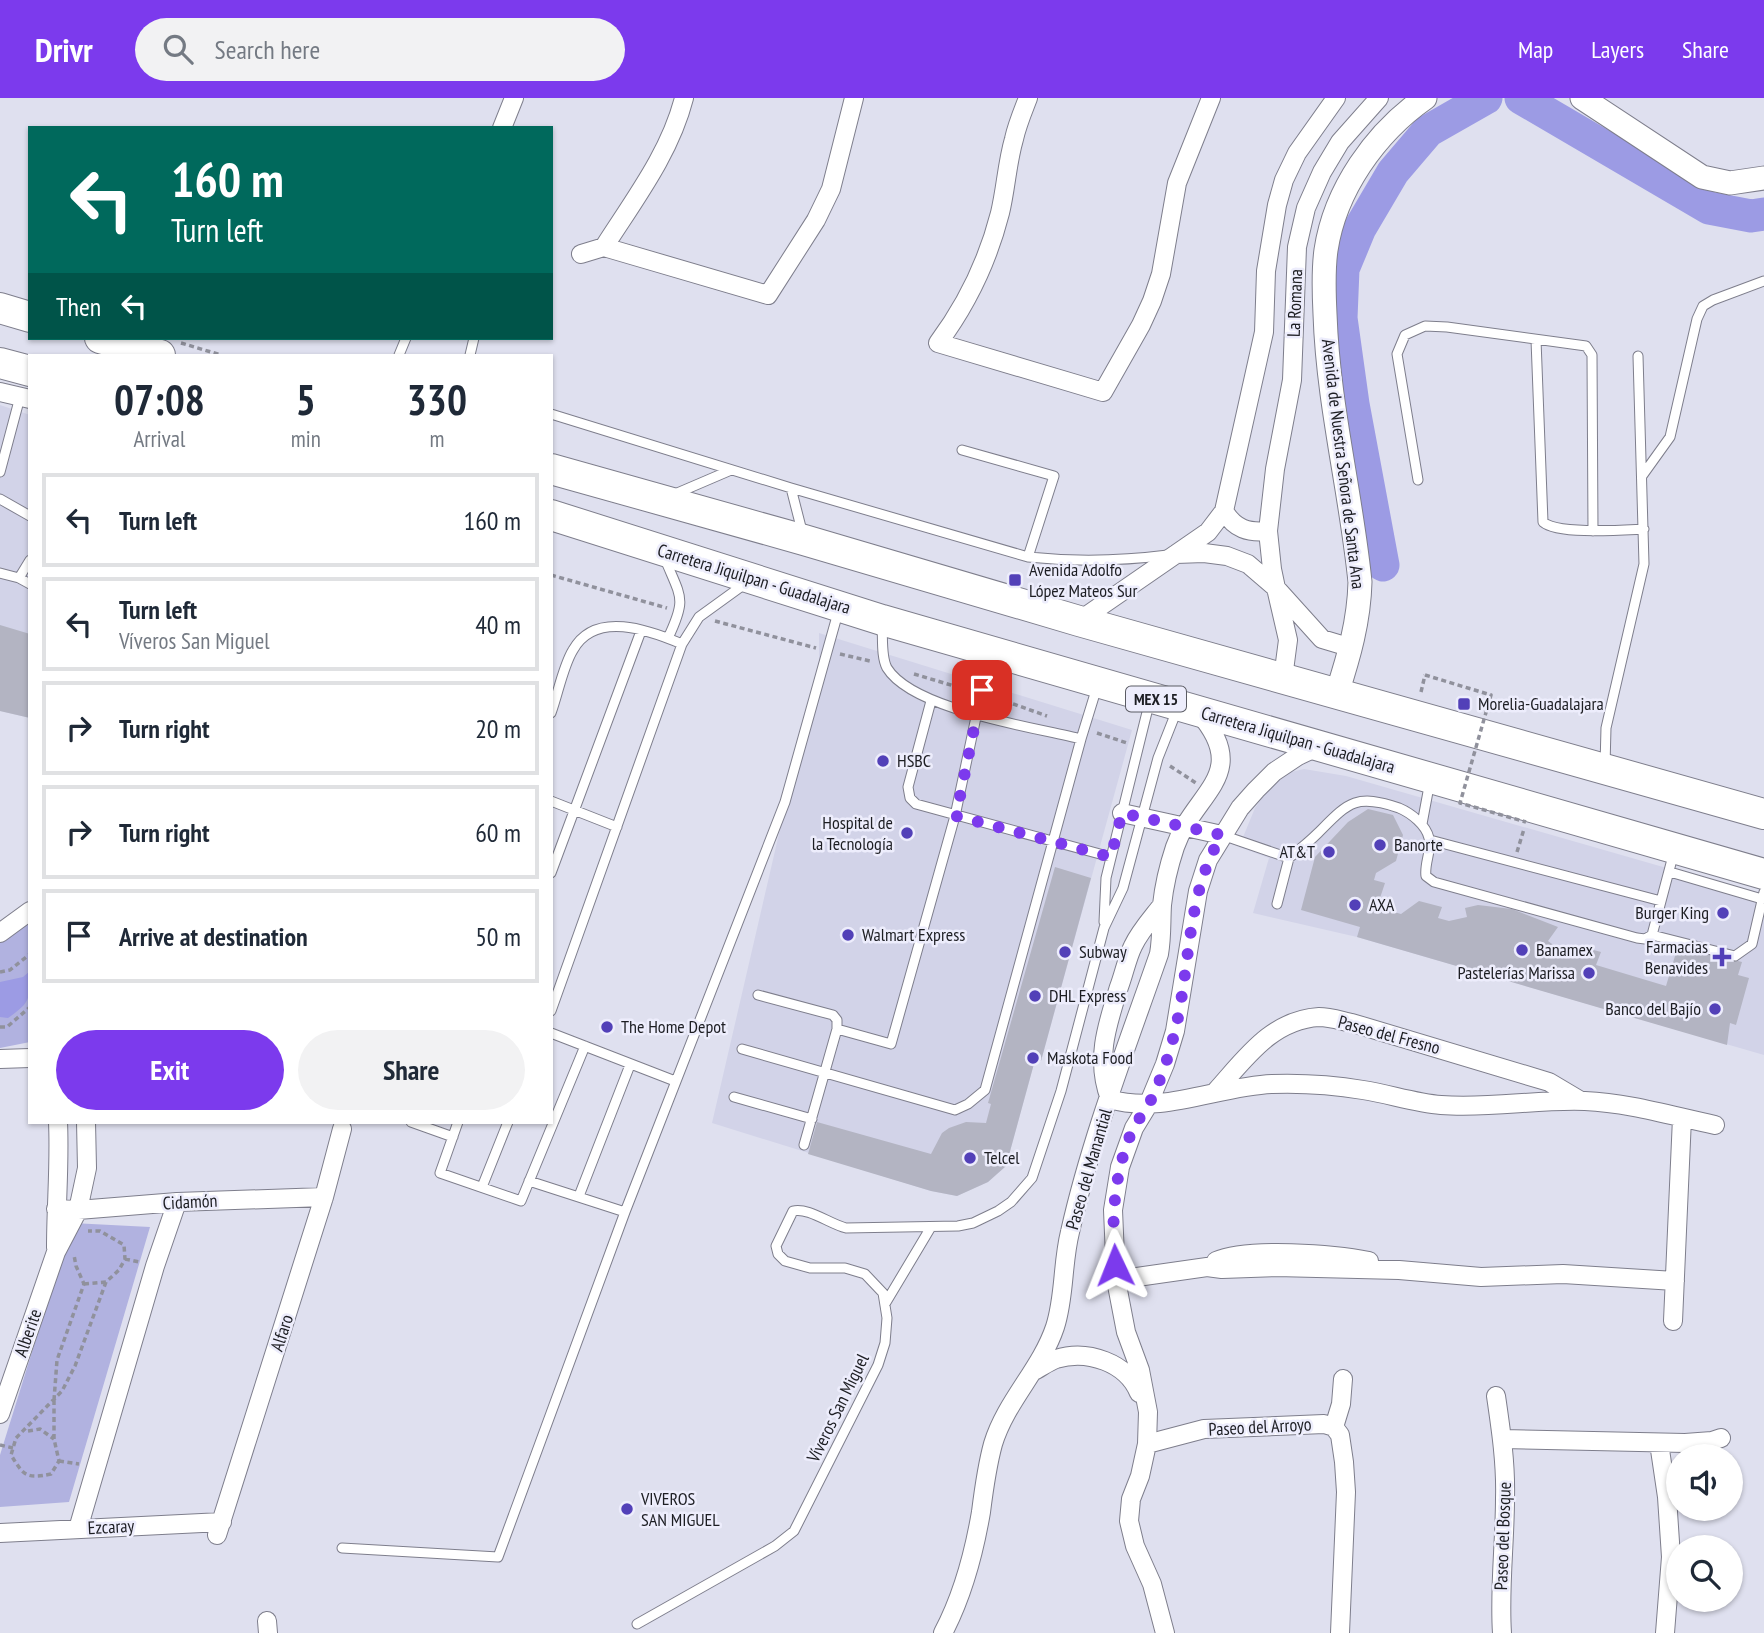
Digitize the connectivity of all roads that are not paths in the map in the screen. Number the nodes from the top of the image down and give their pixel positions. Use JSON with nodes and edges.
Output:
{"nodes":[{"id":1,"x":514,"y":98,"type":"edge"},
{"id":2,"x":684,"y":98,"type":"edge"},
{"id":3,"x":854,"y":98,"type":"edge"},
{"id":4,"x":1028,"y":98,"type":"edge"},
{"id":5,"x":1211,"y":98,"type":"edge"},
{"id":6,"x":1336,"y":98,"type":"edge"},
{"id":7,"x":1378,"y":98,"type":"edge"},
{"id":8,"x":1424,"y":98,"type":"edge"},
{"id":9,"x":1581,"y":98,"type":"edge"},
{"id":10,"x":503,"y":126,"type":"edge"},
{"id":11,"x":1764,"y":178,"type":"edge"},
{"id":12,"x":604,"y":247,"type":"junction"},
{"id":13,"x":581,"y":254,"type":"dead end"},
{"id":14,"x":1764,"y":281,"type":"edge"},
{"id":15,"x":0,"y":308,"type":"edge"},
{"id":16,"x":28,"y":316,"type":"edge"},
{"id":17,"x":113,"y":340,"type":"edge"},
{"id":18,"x":1536,"y":340,"type":"junction"},
{"id":19,"x":167,"y":348,"type":"edge"},
{"id":20,"x":1638,"y":356,"type":"dead end"},
{"id":21,"x":0,"y":363,"type":"edge"},
{"id":22,"x":27,"y":389,"type":"edge"},
{"id":23,"x":0,"y":392,"type":"edge"},
{"id":24,"x":553,"y":415,"type":"edge"},
{"id":25,"x":962,"y":450,"type":"dead end"},
{"id":26,"x":553,"y":469,"type":"edge"},
{"id":27,"x":731,"y":470,"type":"junction"},
{"id":28,"x":0,"y":472,"type":"edge"},
{"id":29,"x":1642,"y":476,"type":"junction"},
{"id":30,"x":1418,"y":480,"type":"dead end"},
{"id":31,"x":791,"y":488,"type":"junction"},
{"id":32,"x":0,"y":499,"type":"edge"},
{"id":33,"x":664,"y":499,"type":"junction"},
{"id":34,"x":1224,"y":511,"type":"junction"},
{"id":35,"x":28,"y":515,"type":"edge"},
{"id":36,"x":553,"y":516,"type":"edge"},
{"id":37,"x":1644,"y":529,"type":"junction"},
{"id":38,"x":1268,"y":531,"type":"junction"},
{"id":39,"x":1593,"y":531,"type":"junction"},
{"id":40,"x":804,"y":540,"type":"junction"},
{"id":41,"x":661,"y":551,"type":"junction"},
{"id":42,"x":1175,"y":554,"type":"junction"},
{"id":43,"x":1028,"y":557,"type":"junction"},
{"id":44,"x":28,"y":563,"type":"edge"},
{"id":45,"x":0,"y":573,"type":"edge"},
{"id":46,"x":19,"y":578,"type":"junction"},
{"id":47,"x":751,"y":579,"type":"junction"},
{"id":48,"x":28,"y":583,"type":"edge"},
{"id":49,"x":1276,"y":588,"type":"junction"},
{"id":50,"x":840,"y":606,"type":"junction"},
{"id":51,"x":882,"y":620,"type":"junction"},
{"id":52,"x":1079,"y":621,"type":"junction"},
{"id":53,"x":641,"y":631,"type":"junction"},
{"id":54,"x":668,"y":638,"type":"junction"},
{"id":55,"x":682,"y":644,"type":"junction"},
{"id":56,"x":1352,"y":648,"type":"junction"},
{"id":57,"x":997,"y":653,"type":"junction"},
{"id":58,"x":1283,"y":678,"type":"junction"},
{"id":59,"x":1099,"y":682,"type":"junction"},
{"id":60,"x":1337,"y":693,"type":"junction"},
{"id":61,"x":931,"y":701,"type":"junction"},
{"id":62,"x":1176,"y":704,"type":"junction"},
{"id":63,"x":553,"y":707,"type":"edge"},
{"id":64,"x":976,"y":714,"type":"junction"},
{"id":65,"x":988,"y":717,"type":"junction"},
{"id":66,"x":1081,"y":739,"type":"junction"},
{"id":67,"x":1319,"y":746,"type":"junction"},
{"id":68,"x":1605,"y":767,"type":"junction"},
{"id":69,"x":1431,"y":778,"type":"junction"},
{"id":70,"x":553,"y":802,"type":"edge"},
{"id":71,"x":575,"y":810,"type":"junction"},
{"id":72,"x":1122,"y":813,"type":"junction"},
{"id":73,"x":1764,"y":814,"type":"edge"},
{"id":74,"x":956,"y":816,"type":"junction"},
{"id":75,"x":1142,"y":818,"type":"junction"},
{"id":76,"x":1422,"y":824,"type":"junction"},
{"id":77,"x":617,"y":827,"type":"junction"},
{"id":78,"x":1184,"y":827,"type":"junction"},
{"id":79,"x":1222,"y":835,"type":"junction"},
{"id":80,"x":1430,"y":840,"type":"junction"},
{"id":81,"x":1053,"y":842,"type":"junction"},
{"id":82,"x":1111,"y":857,"type":"junction"},
{"id":83,"x":1289,"y":858,"type":"junction"},
{"id":84,"x":1672,"y":861,"type":"junction"},
{"id":85,"x":553,"y":868,"type":"edge"},
{"id":86,"x":1763,"y":888,"type":"edge"},
{"id":87,"x":1661,"y":901,"type":"junction"},
{"id":88,"x":1277,"y":904,"type":"dead end"},
{"id":89,"x":1162,"y":905,"type":"junction"},
{"id":90,"x":28,"y":912,"type":"edge"},
{"id":91,"x":1104,"y":928,"type":"junction"},
{"id":92,"x":0,"y":933,"type":"edge"},
{"id":93,"x":1652,"y":935,"type":"junction"},
{"id":94,"x":554,"y":993,"type":"edge"},
{"id":95,"x":758,"y":995,"type":"dead end"},
{"id":96,"x":837,"y":1029,"type":"junction"},
{"id":97,"x":553,"y":1035,"type":"edge"},
{"id":98,"x":585,"y":1046,"type":"junction"},
{"id":99,"x":743,"y":1049,"type":"dead end"},
{"id":100,"x":28,"y":1058,"type":"edge"},
{"id":101,"x":0,"y":1059,"type":"edge"},
{"id":102,"x":630,"y":1065,"type":"junction"},
{"id":103,"x":825,"y":1073,"type":"junction"},
{"id":104,"x":676,"y":1081,"type":"junction"},
{"id":105,"x":1216,"y":1091,"type":"junction"},
{"id":106,"x":734,"y":1097,"type":"dead end"},
{"id":107,"x":1110,"y":1099,"type":"junction"},
{"id":108,"x":1581,"y":1101,"type":"junction"},
{"id":109,"x":1148,"y":1105,"type":"junction"},
{"id":110,"x":1682,"y":1118,"type":"junction"},
{"id":111,"x":812,"y":1119,"type":"junction"},
{"id":112,"x":553,"y":1123,"type":"edge"},
{"id":113,"x":58,"y":1124,"type":"edge"},
{"id":114,"x":86,"y":1124,"type":"edge"},
{"id":115,"x":417,"y":1124,"type":"edge"},
{"id":116,"x":457,"y":1124,"type":"edge"},
{"id":117,"x":507,"y":1124,"type":"edge"},
{"id":118,"x":553,"y":1124,"type":"edge"},
{"id":119,"x":1715,"y":1125,"type":"dead end"},
{"id":120,"x":342,"y":1129,"type":"dead end"},
{"id":121,"x":453,"y":1137,"type":"junction"},
{"id":122,"x":804,"y":1145,"type":"dead end"},
{"id":123,"x":529,"y":1181,"type":"junction"},
{"id":124,"x":482,"y":1187,"type":"junction"},
{"id":125,"x":579,"y":1196,"type":"junction"},
{"id":126,"x":324,"y":1197,"type":"junction"},
{"id":127,"x":177,"y":1202,"type":"junction"},
{"id":128,"x":56,"y":1209,"type":"junction"},
{"id":129,"x":78,"y":1210,"type":"junction"},
{"id":130,"x":625,"y":1212,"type":"junction"},
{"id":131,"x":931,"y":1227,"type":"junction"},
{"id":132,"x":65,"y":1250,"type":"junction"},
{"id":133,"x":1116,"y":1280,"type":"junction"},
{"id":134,"x":1675,"y":1281,"type":"junction"},
{"id":135,"x":886,"y":1304,"type":"junction"},
{"id":136,"x":1673,"y":1321,"type":"dead end"},
{"id":137,"x":1030,"y":1373,"type":"junction"},
{"id":138,"x":1343,"y":1379,"type":"dead end"},
{"id":139,"x":1496,"y":1396,"type":"dead end"},
{"id":140,"x":1148,"y":1412,"type":"junction"},
{"id":141,"x":0,"y":1414,"type":"edge"},
{"id":142,"x":1334,"y":1427,"type":"junction"},
{"id":143,"x":1503,"y":1438,"type":"junction"},
{"id":144,"x":1721,"y":1438,"type":"dead end"},
{"id":145,"x":1659,"y":1443,"type":"junction"},
{"id":146,"x":1147,"y":1444,"type":"junction"},
{"id":147,"x":219,"y":1528,"type":"joint"},
{"id":148,"x":78,"y":1529,"type":"junction"},
{"id":149,"x":0,"y":1533,"type":"edge"},
{"id":150,"x":342,"y":1548,"type":"dead end"},
{"id":151,"x":637,"y":1624,"type":"dead end"},
{"id":152,"x":943,"y":1633,"type":"edge"},
{"id":153,"x":1165,"y":1633,"type":"edge"},
{"id":154,"x":1340,"y":1633,"type":"edge"},
{"id":155,"x":1502,"y":1633,"type":"edge"},
{"id":156,"x":1665,"y":1633,"type":"edge"}],
"edges":[{"from":1,"to":10,"type":"street"},
{"from":2,"to":12,"type":"street"},
{"from":3,"to":12,"type":"street"},
{"from":4,"to":5,"type":"street"},
{"from":6,"to":34,"type":"street","name":"La Romana"},
{"from":7,"to":38,"type":"street","name":"La Romana"},
{"from":8,"to":56,"type":"street","name":"Avenida de Nuestra Señora de Santa Ana"},
{"from":9,"to":11,"type":"street"},
{"from":12,"to":13,"type":"street"},
{"from":14,"to":29,"type":"lane"},
{"from":15,"to":16,"type":"highway"},
{"from":17,"to":19,"type":"highway"},
{"from":18,"to":30,"type":"lane"},
{"from":18,"to":39,"type":"lane"},
{"from":18,"to":39,"type":"lane"},
{"from":20,"to":29,"type":"lane"},
{"from":21,"to":22,"type":"highway"},
{"from":22,"to":23,"type":"street"},
{"from":22,"to":28,"type":"lane"},
{"from":24,"to":27,"type":"lane"},
{"from":25,"to":43,"type":"lane"},
{"from":26,"to":33,"type":"highway"},
{"from":27,"to":31,"type":"lane"},
{"from":27,"to":33,"type":"lane"},
{"from":29,"to":37,"type":"lane"},
{"from":31,"to":40,"type":"lane"},
{"from":31,"to":43,"type":"lane"},
{"from":32,"to":35,"type":"lane"},
{"from":33,"to":40,"type":"highway"},
{"from":34,"to":38,"type":"street"},
{"from":34,"to":42,"type":"street","name":"La Romana"},
{"from":36,"to":41,"type":"highway","name":"Carretera Jiquilpan - Guadalajara","number":"MEX 15"},
{"from":37,"to":39,"type":"lane"},
{"from":37,"to":68,"type":"lane"},
{"from":38,"to":49,"type":"street","name":"La Romana"},
{"from":40,"to":52,"type":"highway"},
{"from":41,"to":47,"type":"highway","name":"Carretera Jiquilpan - Guadalajara","number":"MEX 15"},
{"from":41,"to":54,"type":"lane"},
{"from":42,"to":43,"type":"lane"},
{"from":42,"to":49,"type":"street"},
{"from":42,"to":52,"type":"street","name":"La Romana"},
{"from":44,"to":46,"type":"lane"},
{"from":45,"to":46,"type":"lane"},
{"from":46,"to":48,"type":"lane"},
{"from":47,"to":50,"type":"highway","name":"Carretera Jiquilpan - Guadalajara","number":"MEX 15"},
{"from":47,"to":55,"type":"lane"},
{"from":49,"to":56,"type":"street"},
{"from":49,"to":58,"type":"street","name":"La Romana"},
{"from":50,"to":51,"type":"highway","name":"Carretera Jiquilpan - Guadalajara","number":"MEX 15"},
{"from":50,"to":104,"type":"lane"},
{"from":51,"to":57,"type":"highway","name":"Carretera Jiquilpan - Guadalajara","number":"MEX 15"},
{"from":51,"to":61,"type":"lane"},
{"from":52,"to":58,"type":"highway"},
{"from":53,"to":54,"type":"lane"},
{"from":53,"to":63,"type":"lane"},
{"from":53,"to":71,"type":"lane"},
{"from":54,"to":55,"type":"lane"},
{"from":55,"to":77,"type":"lane"},
{"from":56,"to":60,"type":"street","name":"Avenida de Nuestra Señora de Santa Ana"},
{"from":57,"to":59,"type":"highway","name":"Carretera Jiquilpan - Guadalajara","number":"MEX 15"},
{"from":57,"to":64,"type":"lane"},
{"from":57,"to":65,"type":"lane"},
{"from":58,"to":60,"type":"highway"},
{"from":59,"to":62,"type":"highway","name":"Carretera Jiquilpan - Guadalajara","number":"MEX 15"},
{"from":59,"to":66,"type":"lane"},
{"from":60,"to":68,"type":"highway"},
{"from":61,"to":64,"type":"lane"},
{"from":61,"to":74,"type":"lane"},
{"from":62,"to":67,"type":"highway","name":"Carretera Jiquilpan - Guadalajara","number":"MEX 15"},
{"from":62,"to":72,"type":"lane"},
{"from":62,"to":75,"type":"lane"},
{"from":62,"to":78,"type":"street","name":"Paseo del Manantial"},
{"from":64,"to":65,"type":"lane"},
{"from":64,"to":74,"type":"lane"},
{"from":65,"to":66,"type":"lane"},
{"from":66,"to":81,"type":"lane"},
{"from":67,"to":69,"type":"highway","name":"Carretera Jiquilpan - Guadalajara","number":"MEX 15"},
{"from":67,"to":79,"type":"street","name":"Paseo del Manantial"},
{"from":68,"to":73,"type":"highway"},
{"from":69,"to":76,"type":"lane"},
{"from":69,"to":84,"type":"highway","name":"Carretera Jiquilpan - Guadalajara","number":"MEX 15"},
{"from":70,"to":71,"type":"lane"},
{"from":71,"to":77,"type":"lane"},
{"from":71,"to":85,"type":"lane"},
{"from":72,"to":75,"type":"street"},
{"from":72,"to":82,"type":"lane"},
{"from":74,"to":81,"type":"lane"},
{"from":74,"to":96,"type":"lane"},
{"from":75,"to":78,"type":"street"},
{"from":75,"to":91,"type":"lane"},
{"from":76,"to":80,"type":"lane"},
{"from":76,"to":83,"type":"lane"},
{"from":77,"to":94,"type":"lane"},
{"from":78,"to":79,"type":"street"},
{"from":78,"to":89,"type":"street","name":"Paseo del Manantial"},
{"from":79,"to":83,"type":"lane"},
{"from":79,"to":109,"type":"street","name":"Paseo del Manantial"},
{"from":80,"to":87,"type":"lane"},
{"from":80,"to":93,"type":"lane"},
{"from":81,"to":82,"type":"lane"},
{"from":81,"to":103,"type":"lane"},
{"from":82,"to":91,"type":"lane"},
{"from":83,"to":88,"type":"lane"},
{"from":84,"to":86,"type":"highway","name":"Carretera Jiquilpan - Guadalajara","number":"MEX 15"},
{"from":84,"to":87,"type":"lane"},
{"from":86,"to":93,"type":"lane"},
{"from":87,"to":93,"type":"lane"},
{"from":89,"to":107,"type":"street","name":"Paseo del Manantial"},
{"from":89,"to":107,"type":"street"},
{"from":90,"to":92,"type":"street"},
{"from":91,"to":131,"type":"lane"},
{"from":95,"to":96,"type":"lane"},
{"from":96,"to":103,"type":"lane"},
{"from":97,"to":98,"type":"lane"},
{"from":98,"to":102,"type":"lane"},
{"from":98,"to":112,"type":"lane"},
{"from":99,"to":103,"type":"lane"},
{"from":100,"to":101,"type":"street"},
{"from":102,"to":104,"type":"lane"},
{"from":102,"to":125,"type":"lane"},
{"from":103,"to":111,"type":"lane"},
{"from":104,"to":130,"type":"lane"},
{"from":105,"to":108,"type":"street","name":"Paseo del Fresno"},
{"from":105,"to":108,"type":"street","name":"Paseo del Fresno"},
{"from":105,"to":109,"type":"street","name":"Paseo del Fresno"},
{"from":106,"to":111,"type":"lane"},
{"from":107,"to":109,"type":"street","name":"Paseo del Fresno"},
{"from":107,"to":137,"type":"street","name":"Paseo del Manantial"},
{"from":108,"to":110,"type":"street","name":"Paseo del Fresno"},
{"from":109,"to":133,"type":"street","name":"Paseo del Manantial"},
{"from":110,"to":119,"type":"street","name":"Paseo del Fresno"},
{"from":110,"to":134,"type":"street"},
{"from":111,"to":122,"type":"lane"},
{"from":113,"to":128,"type":"street","name":"Alberite"},
{"from":114,"to":129,"type":"street","name":"Alberite"},
{"from":115,"to":121,"type":"lane"},
{"from":116,"to":121,"type":"lane"},
{"from":117,"to":124,"type":"lane"},
{"from":118,"to":123,"type":"lane"},
{"from":120,"to":126,"type":"street","name":"Alfaro"},
{"from":121,"to":124,"type":"lane"},
{"from":123,"to":124,"type":"lane"},
{"from":123,"to":125,"type":"lane"},
{"from":125,"to":130,"type":"lane"},
{"from":126,"to":127,"type":"street","name":"Cidamón"},
{"from":126,"to":147,"type":"street","name":"Alfaro"},
{"from":127,"to":129,"type":"street","name":"Cidamón"},
{"from":127,"to":148,"type":"street"},
{"from":128,"to":129,"type":"street","name":"Cidamón"},
{"from":128,"to":132,"type":"street","name":"Alberite"},
{"from":129,"to":132,"type":"street","name":"Alberite"},
{"from":130,"to":150,"type":"lane"},
{"from":131,"to":135,"type":"lane"},
{"from":131,"to":135,"type":"lane"},
{"from":132,"to":141,"type":"street","name":"Alberite"},
{"from":133,"to":134,"type":"street"},
{"from":133,"to":140,"type":"street","name":"Paseo del Manantial"},
{"from":134,"to":136,"type":"street"},
{"from":135,"to":151,"type":"lane","name":"Víveros San Miguel"},
{"from":137,"to":140,"type":"street"},
{"from":137,"to":152,"type":"street","name":"Paseo del Manantial"},
{"from":138,"to":142,"type":"street"},
{"from":139,"to":143,"type":"street","name":"Paseo del Bosque"},
{"from":140,"to":146,"type":"street","name":"Paseo del Manantial"},
{"from":142,"to":146,"type":"street","name":"Paseo del Arroyo"},
{"from":142,"to":154,"type":"street","name":"Paseo del Arroyo"},
{"from":143,"to":145,"type":"street"},
{"from":143,"to":155,"type":"street","name":"Paseo del Bosque"},
{"from":144,"to":145,"type":"street"},
{"from":145,"to":156,"type":"street"},
{"from":146,"to":153,"type":"street","name":"Paseo del Manantial"},
{"from":147,"to":148,"type":"street","name":"Ezcaray"},
{"from":148,"to":149,"type":"street","name":"Ezcaray"}]}
